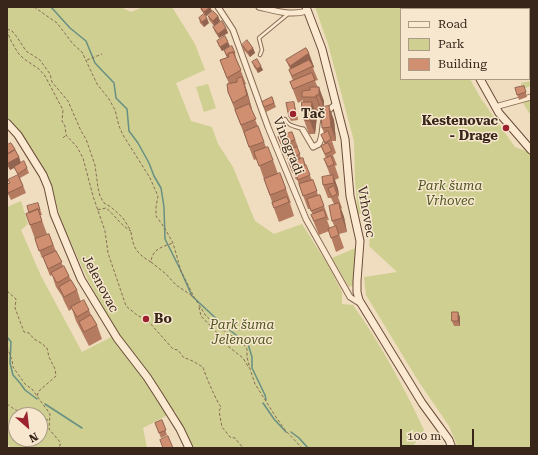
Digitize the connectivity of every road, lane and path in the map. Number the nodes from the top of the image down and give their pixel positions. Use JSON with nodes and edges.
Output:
{"nodes":[{"id":1,"x":34,"y":7,"type":"edge"},
{"id":2,"x":219,"y":7,"type":"edge"},
{"id":3,"x":259,"y":7,"type":"edge"},
{"id":4,"x":307,"y":9,"type":"edge"},
{"id":5,"x":289,"y":14,"type":"junction"},
{"id":6,"x":7,"y":30,"type":"edge"},
{"id":7,"x":102,"y":54,"type":"dead end"},
{"id":8,"x":260,"y":55,"type":"dead end"},
{"id":9,"x":86,"y":60,"type":"junction"},
{"id":10,"x":481,"y":80,"type":"edge"},
{"id":11,"x":531,"y":97,"type":"edge"},
{"id":12,"x":335,"y":105,"type":"junction"},
{"id":13,"x":495,"y":107,"type":"junction"},
{"id":14,"x":284,"y":119,"type":"dead end"},
{"id":15,"x":7,"y":122,"type":"edge"},
{"id":16,"x":303,"y":130,"type":"joint"},
{"id":17,"x":66,"y":135,"type":"junction"},
{"id":18,"x":63,"y":138,"type":"dead end"},
{"id":19,"x":531,"y":150,"type":"edge"},
{"id":20,"x":97,"y":210,"type":"junction"},
{"id":21,"x":131,"y":231,"type":"junction"},
{"id":22,"x":173,"y":243,"type":"junction"},
{"id":23,"x":151,"y":262,"type":"junction"},
{"id":24,"x":357,"y":290,"type":"junction"},
{"id":25,"x":7,"y":291,"type":"edge"},
{"id":26,"x":346,"y":291,"type":"junction"},
{"id":27,"x":194,"y":297,"type":"junction"},
{"id":28,"x":361,"y":304,"type":"junction"},
{"id":29,"x":199,"y":305,"type":"junction"},
{"id":30,"x":7,"y":347,"type":"edge"},
{"id":31,"x":250,"y":369,"type":"junction"},
{"id":32,"x":37,"y":396,"type":"junction"},
{"id":33,"x":50,"y":420,"type":"joint"},
{"id":34,"x":58,"y":448,"type":"edge"},
{"id":35,"x":189,"y":448,"type":"edge"},
{"id":36,"x":243,"y":448,"type":"edge"},
{"id":37,"x":302,"y":448,"type":"edge"},
{"id":38,"x":452,"y":448,"type":"edge"}],
"edges":[{"from":1,"to":9,"type":"path"},
{"from":2,"to":26,"type":"street","name":"Vinogradi"},
{"from":3,"to":5,"type":"street"},
{"from":4,"to":5,"type":"street"},
{"from":4,"to":12,"type":"street","name":"Vrhovec"},
{"from":5,"to":8,"type":"lane"},
{"from":6,"to":17,"type":"path"},
{"from":6,"to":21,"type":"path"},
{"from":7,"to":9,"type":"path"},
{"from":9,"to":22,"type":"path"},
{"from":10,"to":13,"type":"street"},
{"from":11,"to":13,"type":"street"},
{"from":12,"to":16,"type":"street"},
{"from":12,"to":24,"type":"street","name":"Vrhovec"},
{"from":13,"to":19,"type":"street"},
{"from":14,"to":16,"type":"lane"},
{"from":15,"to":35,"type":"street","name":"Jelenovac"},
{"from":17,"to":18,"type":"path"},
{"from":17,"to":20,"type":"path"},
{"from":20,"to":21,"type":"path"},
{"from":20,"to":36,"type":"path"},
{"from":21,"to":23,"type":"path"},
{"from":22,"to":23,"type":"path"},
{"from":22,"to":27,"type":"path"},
{"from":23,"to":27,"type":"path"},
{"from":24,"to":26,"type":"street"},
{"from":24,"to":28,"type":"street","name":"Vrhovec"},
{"from":25,"to":32,"type":"path"},
{"from":26,"to":28,"type":"street","name":"Vinogradi"},
{"from":27,"to":29,"type":"path"},
{"from":28,"to":38,"type":"street","name":"Vrhovec"},
{"from":29,"to":31,"type":"path"},
{"from":29,"to":31,"type":"path"},
{"from":30,"to":32,"type":"path"},
{"from":31,"to":37,"type":"path"},
{"from":32,"to":33,"type":"path"},
{"from":33,"to":34,"type":"path"}]}
